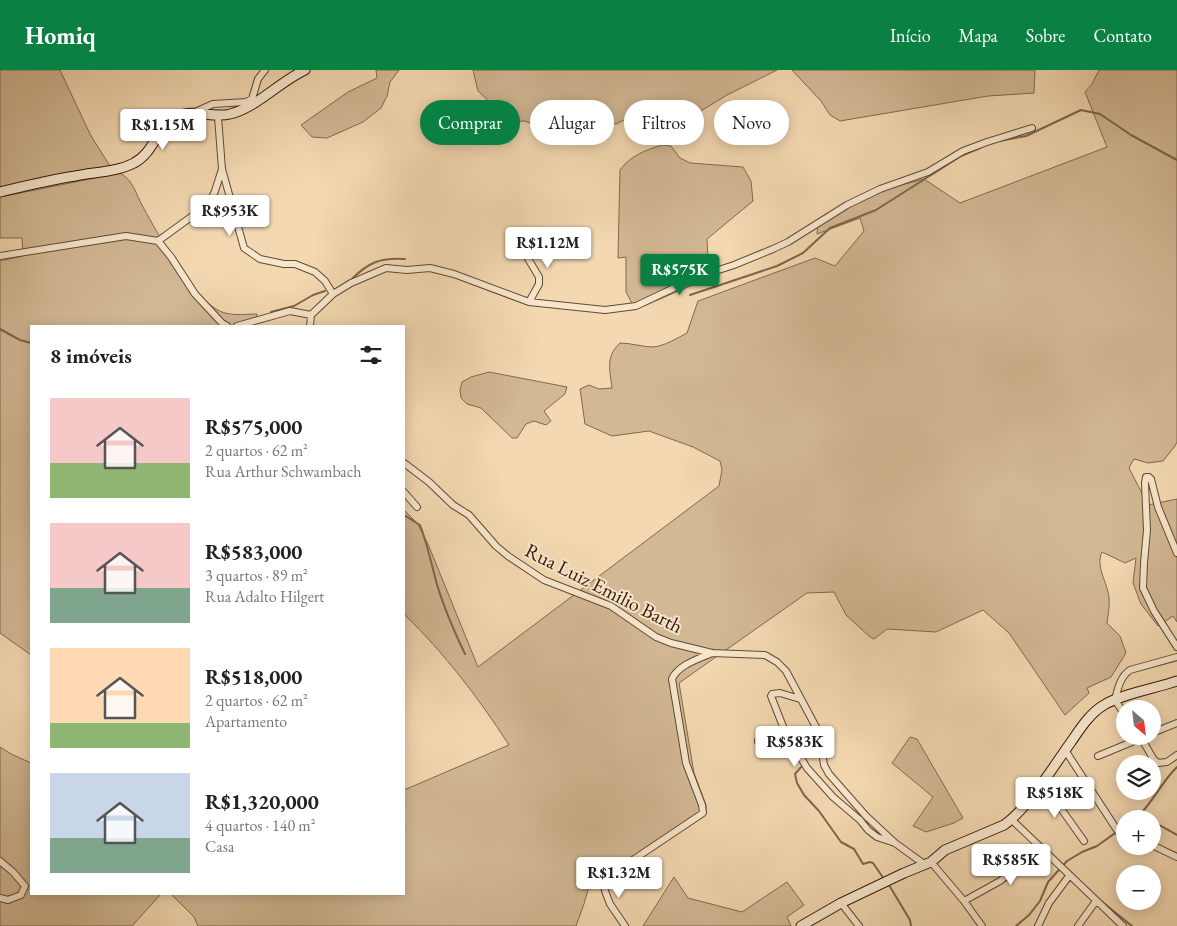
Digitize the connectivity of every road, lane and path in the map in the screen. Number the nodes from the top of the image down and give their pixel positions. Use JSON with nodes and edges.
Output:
{"nodes":[{"id":1,"x":265,"y":70,"type":"edge"},
{"id":2,"x":305,"y":70,"type":"edge"},
{"id":3,"x":193,"y":113,"type":"junction"},
{"id":4,"x":218,"y":117,"type":"junction"},
{"id":5,"x":1032,"y":128,"type":"dead end"},
{"id":6,"x":222,"y":169,"type":"junction"},
{"id":7,"x":0,"y":192,"type":"edge"},
{"id":8,"x":517,"y":240,"type":"dead end"},
{"id":9,"x":158,"y":242,"type":"junction"},
{"id":10,"x":0,"y":256,"type":"edge"},
{"id":11,"x":333,"y":294,"type":"junction"},
{"id":12,"x":529,"y":302,"type":"junction"},
{"id":13,"x":311,"y":315,"type":"junction"},
{"id":14,"x":224,"y":325,"type":"edge"},
{"id":15,"x":240,"y":325,"type":"edge"},
{"id":16,"x":310,"y":325,"type":"edge"},
{"id":17,"x":405,"y":464,"type":"edge"},
{"id":18,"x":405,"y":493,"type":"edge"},
{"id":19,"x":418,"y":507,"type":"dead end"},
{"id":20,"x":1177,"y":553,"type":"edge"},
{"id":21,"x":1177,"y":647,"type":"edge"},
{"id":22,"x":712,"y":653,"type":"junction"},
{"id":23,"x":1177,"y":656,"type":"edge"},
{"id":24,"x":1177,"y":681,"type":"edge"},
{"id":25,"x":800,"y":699,"type":"junction"},
{"id":26,"x":1115,"y":700,"type":"junction"},
{"id":27,"x":1177,"y":723,"type":"edge"},
{"id":28,"x":784,"y":729,"type":"junction"},
{"id":29,"x":1161,"y":729,"type":"edge"},
{"id":30,"x":758,"y":741,"type":"dead end"},
{"id":31,"x":1123,"y":745,"type":"edge"},
{"id":32,"x":1146,"y":745,"type":"edge"},
{"id":33,"x":1065,"y":750,"type":"junction"},
{"id":34,"x":1177,"y":755,"type":"edge"},
{"id":35,"x":1098,"y":756,"type":"dead end"},
{"id":36,"x":1040,"y":785,"type":"junction"},
{"id":37,"x":1012,"y":820,"type":"junction"},
{"id":38,"x":1116,"y":830,"type":"edge"},
{"id":39,"x":1084,"y":841,"type":"dead end"},
{"id":40,"x":895,"y":843,"type":"junction"},
{"id":41,"x":1039,"y":846,"type":"junction"},
{"id":42,"x":1161,"y":849,"type":"edge"},
{"id":43,"x":1177,"y":856,"type":"edge"},
{"id":44,"x":0,"y":862,"type":"edge"},
{"id":45,"x":927,"y":863,"type":"junction"},
{"id":46,"x":1069,"y":876,"type":"junction"},
{"id":47,"x":0,"y":898,"type":"edge"},
{"id":48,"x":1096,"y":900,"type":"junction"},
{"id":49,"x":964,"y":901,"type":"junction"},
{"id":50,"x":841,"y":903,"type":"junction"},
{"id":51,"x":625,"y":926,"type":"edge"},
{"id":52,"x":800,"y":926,"type":"edge"},
{"id":53,"x":859,"y":926,"type":"edge"},
{"id":54,"x":982,"y":926,"type":"edge"},
{"id":55,"x":1038,"y":926,"type":"edge"},
{"id":56,"x":1078,"y":926,"type":"edge"},
{"id":57,"x":1123,"y":926,"type":"edge"}],
"edges":[{"from":1,"to":3,"type":"street"},
{"from":2,"to":4,"type":"street"},
{"from":3,"to":4,"type":"street"},
{"from":3,"to":7,"type":"street"},
{"from":4,"to":6,"type":"street"},
{"from":5,"to":12,"type":"street"},
{"from":6,"to":9,"type":"street"},
{"from":6,"to":11,"type":"street"},
{"from":8,"to":12,"type":"street"},
{"from":9,"to":10,"type":"street"},
{"from":9,"to":14,"type":"street"},
{"from":11,"to":12,"type":"street"},
{"from":11,"to":13,"type":"street"},
{"from":13,"to":15,"type":"street"},
{"from":13,"to":16,"type":"street"},
{"from":17,"to":22,"type":"street","name":"Rua Luiz Emilio Barth"},
{"from":18,"to":19,"type":"street"},
{"from":20,"to":21,"type":"street"},
{"from":22,"to":25,"type":"street","name":"Rua Luiz Emilio Barth"},
{"from":22,"to":51,"type":"street"},
{"from":23,"to":26,"type":"street"},
{"from":24,"to":26,"type":"street"},
{"from":25,"to":28,"type":"street"},
{"from":25,"to":40,"type":"street","name":"Rua Luiz Emilio Barth"},
{"from":26,"to":33,"type":"street"},
{"from":27,"to":29,"type":"street"},
{"from":28,"to":30,"type":"street"},
{"from":28,"to":40,"type":"street"},
{"from":31,"to":35,"type":"street"},
{"from":32,"to":34,"type":"street"},
{"from":33,"to":36,"type":"street"},
{"from":33,"to":38,"type":"street"},
{"from":36,"to":37,"type":"street"},
{"from":36,"to":39,"type":"street"},
{"from":37,"to":41,"type":"street"},
{"from":37,"to":45,"type":"street"},
{"from":40,"to":45,"type":"street","name":"Rua Luiz Emilio Barth"},
{"from":41,"to":46,"type":"street"},
{"from":41,"to":49,"type":"street"},
{"from":42,"to":43,"type":"street"},
{"from":44,"to":47,"type":"street"},
{"from":45,"to":49,"type":"street","name":"Rua Luiz Emilio Barth"},
{"from":45,"to":50,"type":"street"},
{"from":46,"to":48,"type":"street"},
{"from":46,"to":55,"type":"street"},
{"from":48,"to":56,"type":"street"},
{"from":48,"to":57,"type":"street"},
{"from":49,"to":54,"type":"street","name":"Rua Luiz Emilio Barth"},
{"from":50,"to":52,"type":"street"},
{"from":50,"to":53,"type":"street"}]}
